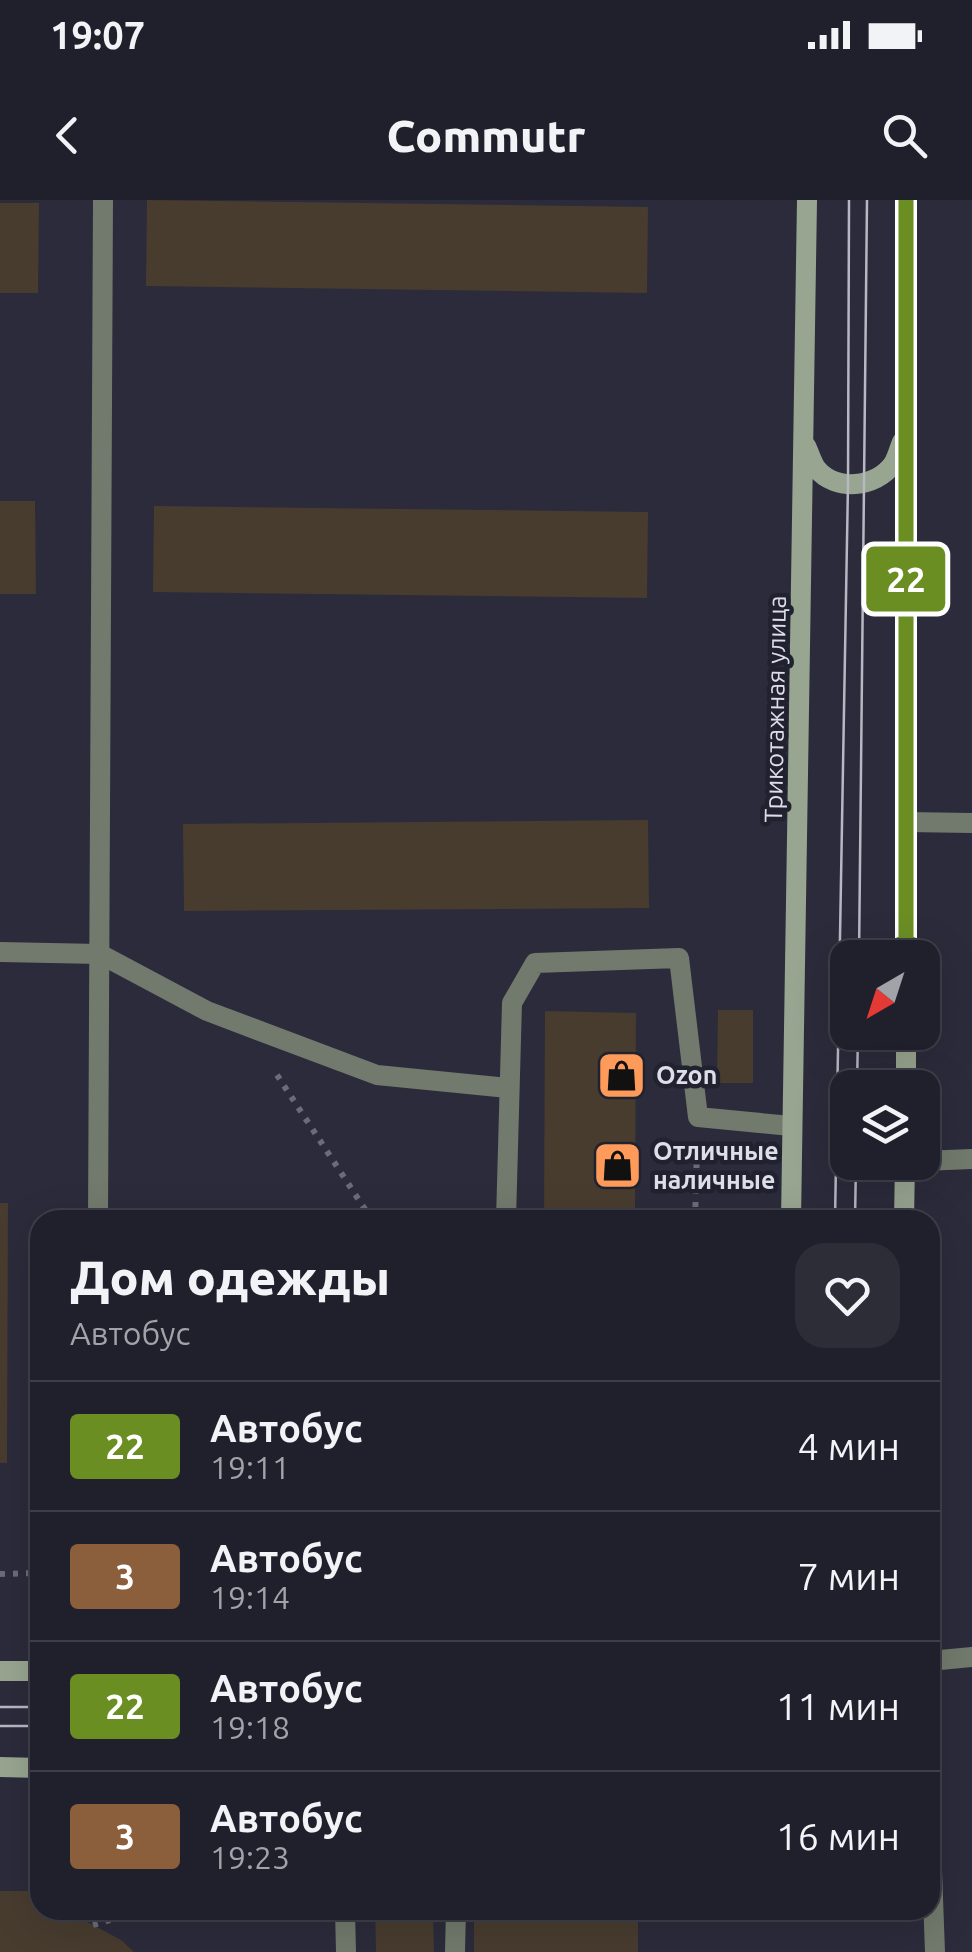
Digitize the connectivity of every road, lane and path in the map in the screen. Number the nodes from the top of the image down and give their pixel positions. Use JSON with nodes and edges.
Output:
{"nodes":[{"id":1,"x":104,"y":200,"type":"edge"},
{"id":2,"x":808,"y":200,"type":"edge"},
{"id":3,"x":906,"y":200,"type":"edge"},
{"id":4,"x":906,"y":432,"type":"junction"},
{"id":5,"x":805,"y":444,"type":"junction"},
{"id":6,"x":906,"y":822,"type":"junction"},
{"id":7,"x":972,"y":823,"type":"edge"},
{"id":8,"x":906,"y":940,"type":"edge"},
{"id":9,"x":0,"y":952,"type":"edge"},
{"id":10,"x":100,"y":954,"type":"junction"},
{"id":11,"x":277,"y":1074,"type":"dead end"},
{"id":12,"x":508,"y":1088,"type":"junction"},
{"id":13,"x":698,"y":1117,"type":"junction"},
{"id":14,"x":791,"y":1126,"type":"junction"},
{"id":15,"x":972,"y":1159,"type":"edge"},
{"id":16,"x":940,"y":1160,"type":"edge"},
{"id":17,"x":905,"y":1180,"type":"edge"},
{"id":18,"x":98,"y":1210,"type":"edge"},
{"id":19,"x":365,"y":1210,"type":"edge"},
{"id":20,"x":506,"y":1210,"type":"edge"},
{"id":21,"x":695,"y":1210,"type":"edge"},
{"id":22,"x":791,"y":1210,"type":"edge"},
{"id":23,"x":904,"y":1210,"type":"edge"},
{"id":24,"x":30,"y":1573,"type":"edge"},
{"id":25,"x":0,"y":1574,"type":"edge"},
{"id":26,"x":972,"y":1657,"type":"edge"},
{"id":27,"x":940,"y":1660,"type":"edge"},
{"id":28,"x":30,"y":1671,"type":"edge"},
{"id":29,"x":0,"y":1672,"type":"edge"},
{"id":30,"x":0,"y":1768,"type":"edge"},
{"id":31,"x":30,"y":1768,"type":"edge"},
{"id":32,"x":110,"y":1920,"type":"edge"},
{"id":33,"x":345,"y":1920,"type":"edge"},
{"id":34,"x":456,"y":1920,"type":"edge"},
{"id":35,"x":935,"y":1920,"type":"edge"},
{"id":36,"x":93,"y":1925,"type":"dead end"},
{"id":37,"x":346,"y":1952,"type":"edge"},
{"id":38,"x":455,"y":1952,"type":"edge"},
{"id":39,"x":936,"y":1952,"type":"edge"}],
"edges":[{"from":1,"to":10,"type":"street"},
{"from":2,"to":5,"type":"main road","name":"Трикотажная улица"},
{"from":3,"to":4,"type":"main road"},
{"from":4,"to":5,"type":"main road"},
{"from":4,"to":6,"type":"main road"},
{"from":5,"to":14,"type":"main road","name":"Трикотажная улица"},
{"from":6,"to":7,"type":"street"},
{"from":6,"to":8,"type":"main road"},
{"from":9,"to":10,"type":"street"},
{"from":10,"to":12,"type":"street"},
{"from":10,"to":18,"type":"street"},
{"from":11,"to":19,"type":"path"},
{"from":12,"to":13,"type":"street"},
{"from":12,"to":20,"type":"street"},
{"from":13,"to":14,"type":"street"},
{"from":13,"to":21,"type":"path"},
{"from":14,"to":22,"type":"main road","name":"Трикотажная улица"},
{"from":15,"to":16,"type":"street"},
{"from":17,"to":23,"type":"main road"},
{"from":24,"to":25,"type":"path"},
{"from":26,"to":27,"type":"street"},
{"from":28,"to":29,"type":"main road"},
{"from":30,"to":31,"type":"main road"},
{"from":32,"to":36,"type":"path"},
{"from":33,"to":37,"type":"street"},
{"from":34,"to":38,"type":"street"},
{"from":35,"to":39,"type":"street"}]}
